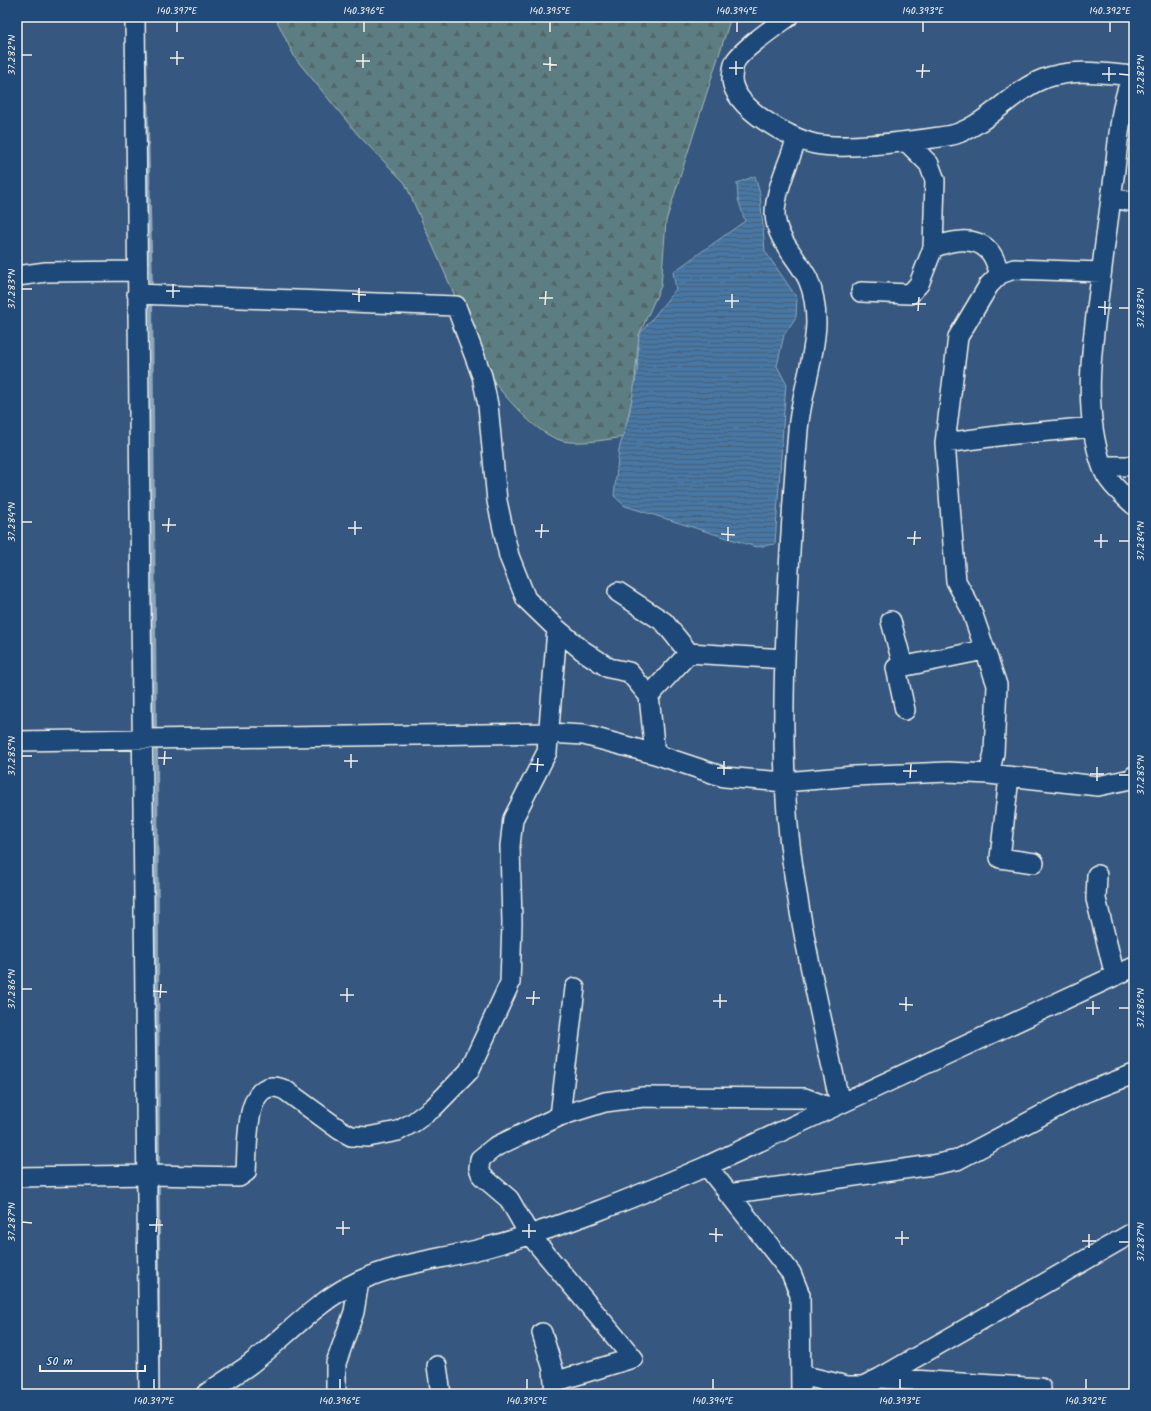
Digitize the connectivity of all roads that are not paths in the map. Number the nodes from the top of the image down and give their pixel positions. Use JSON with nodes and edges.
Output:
{"nodes":[{"id":1,"x":135,"y":17,"type":"edge"},
{"id":2,"x":788,"y":17,"type":"edge"},
{"id":3,"x":1133,"y":75,"type":"edge"},
{"id":4,"x":797,"y":138,"type":"junction"},
{"id":5,"x":907,"y":142,"type":"junction"},
{"id":6,"x":1111,"y":198,"type":"junction"},
{"id":7,"x":1134,"y":202,"type":"edge"},
{"id":8,"x":933,"y":248,"type":"junction"},
{"id":9,"x":137,"y":271,"type":"junction"},
{"id":10,"x":1101,"y":272,"type":"junction"},
{"id":11,"x":1000,"y":274,"type":"junction"},
{"id":12,"x":17,"y":276,"type":"edge"},
{"id":13,"x":862,"y":292,"type":"dead end"},
{"id":14,"x":137,"y":294,"type":"junction"},
{"id":15,"x":1093,"y":427,"type":"junction"},
{"id":16,"x":945,"y":443,"type":"junction"},
{"id":17,"x":1102,"y":466,"type":"junction"},
{"id":18,"x":1134,"y":466,"type":"edge"},
{"id":19,"x":1134,"y":504,"type":"edge"},
{"id":20,"x":618,"y":592,"type":"dead end"},
{"id":21,"x":891,"y":621,"type":"dead end"},
{"id":22,"x":557,"y":629,"type":"junction"},
{"id":23,"x":984,"y":650,"type":"junction"},
{"id":24,"x":689,"y":653,"type":"junction"},
{"id":25,"x":785,"y":659,"type":"junction"},
{"id":26,"x":903,"y":666,"type":"junction"},
{"id":27,"x":649,"y":696,"type":"junction"},
{"id":28,"x":905,"y":710,"type":"dead end"},
{"id":29,"x":548,"y":733,"type":"junction"},
{"id":30,"x":142,"y":739,"type":"junction"},
{"id":31,"x":17,"y":740,"type":"edge"},
{"id":32,"x":655,"y":754,"type":"junction"},
{"id":33,"x":989,"y":774,"type":"junction"},
{"id":34,"x":1009,"y":776,"type":"junction"},
{"id":35,"x":1134,"y":776,"type":"edge"},
{"id":36,"x":785,"y":782,"type":"junction"},
{"id":37,"x":1034,"y":863,"type":"dead end"},
{"id":38,"x":1097,"y":875,"type":"dead end"},
{"id":39,"x":1134,"y":968,"type":"edge"},
{"id":40,"x":1115,"y":976,"type":"junction"},
{"id":41,"x":575,"y":988,"type":"dead end"},
{"id":42,"x":1134,"y":1074,"type":"edge"},
{"id":43,"x":835,"y":1106,"type":"junction"},
{"id":44,"x":560,"y":1116,"type":"junction"},
{"id":45,"x":706,"y":1166,"type":"junction"},
{"id":46,"x":156,"y":1175,"type":"junction"},
{"id":47,"x":17,"y":1177,"type":"edge"},
{"id":48,"x":728,"y":1194,"type":"junction"},
{"id":49,"x":1134,"y":1232,"type":"edge"},
{"id":50,"x":529,"y":1234,"type":"junction"},
{"id":51,"x":359,"y":1281,"type":"junction"},
{"id":52,"x":542,"y":1333,"type":"dead end"},
{"id":53,"x":437,"y":1366,"type":"dead end"},
{"id":54,"x":801,"y":1375,"type":"junction"},
{"id":55,"x":880,"y":1378,"type":"junction"},
{"id":56,"x":554,"y":1388,"type":"edge"},
{"id":57,"x":1041,"y":1388,"type":"dead end"},
{"id":58,"x":149,"y":1394,"type":"edge"},
{"id":59,"x":206,"y":1394,"type":"edge"},
{"id":60,"x":336,"y":1394,"type":"edge"},
{"id":61,"x":441,"y":1394,"type":"edge"},
{"id":62,"x":800,"y":1394,"type":"edge"}],
"edges":[{"from":1,"to":9,"type":"street"},
{"from":2,"to":4,"type":"street"},
{"from":3,"to":5,"type":"street"},
{"from":3,"to":6,"type":"street"},
{"from":4,"to":5,"type":"street"},
{"from":4,"to":25,"type":"street"},
{"from":5,"to":8,"type":"street"},
{"from":6,"to":7,"type":"street"},
{"from":6,"to":10,"type":"street"},
{"from":8,"to":11,"type":"street"},
{"from":8,"to":13,"type":"street"},
{"from":9,"to":12,"type":"street"},
{"from":9,"to":14,"type":"street"},
{"from":10,"to":11,"type":"street"},
{"from":10,"to":15,"type":"street"},
{"from":11,"to":16,"type":"street"},
{"from":14,"to":22,"type":"street"},
{"from":14,"to":30,"type":"street"},
{"from":15,"to":16,"type":"street"},
{"from":15,"to":17,"type":"street"},
{"from":16,"to":23,"type":"street"},
{"from":17,"to":18,"type":"street"},
{"from":17,"to":19,"type":"street"},
{"from":20,"to":24,"type":"street"},
{"from":21,"to":26,"type":"street"},
{"from":22,"to":27,"type":"street"},
{"from":22,"to":29,"type":"street"},
{"from":23,"to":26,"type":"street"},
{"from":23,"to":33,"type":"street"},
{"from":24,"to":25,"type":"street"},
{"from":24,"to":27,"type":"street"},
{"from":25,"to":36,"type":"street"},
{"from":26,"to":28,"type":"street"},
{"from":27,"to":32,"type":"street"},
{"from":29,"to":30,"type":"street"},
{"from":29,"to":32,"type":"street"},
{"from":29,"to":46,"type":"street"},
{"from":30,"to":31,"type":"street"},
{"from":30,"to":46,"type":"street"},
{"from":32,"to":36,"type":"street"},
{"from":33,"to":34,"type":"street"},
{"from":33,"to":36,"type":"street"},
{"from":34,"to":35,"type":"street"},
{"from":34,"to":37,"type":"street"},
{"from":36,"to":43,"type":"street"},
{"from":38,"to":40,"type":"street"},
{"from":39,"to":40,"type":"street"},
{"from":40,"to":43,"type":"street"},
{"from":41,"to":44,"type":"street"},
{"from":42,"to":48,"type":"street"},
{"from":43,"to":44,"type":"street"},
{"from":43,"to":45,"type":"street"},
{"from":44,"to":50,"type":"street"},
{"from":45,"to":48,"type":"street"},
{"from":45,"to":50,"type":"street"},
{"from":46,"to":47,"type":"street"},
{"from":46,"to":58,"type":"street"},
{"from":48,"to":54,"type":"street"},
{"from":49,"to":55,"type":"street"},
{"from":50,"to":51,"type":"street"},
{"from":50,"to":56,"type":"street"},
{"from":51,"to":59,"type":"street"},
{"from":51,"to":60,"type":"street"},
{"from":52,"to":56,"type":"street"},
{"from":53,"to":61,"type":"street"},
{"from":54,"to":55,"type":"street"},
{"from":54,"to":62,"type":"street"},
{"from":55,"to":57,"type":"street"}]}
